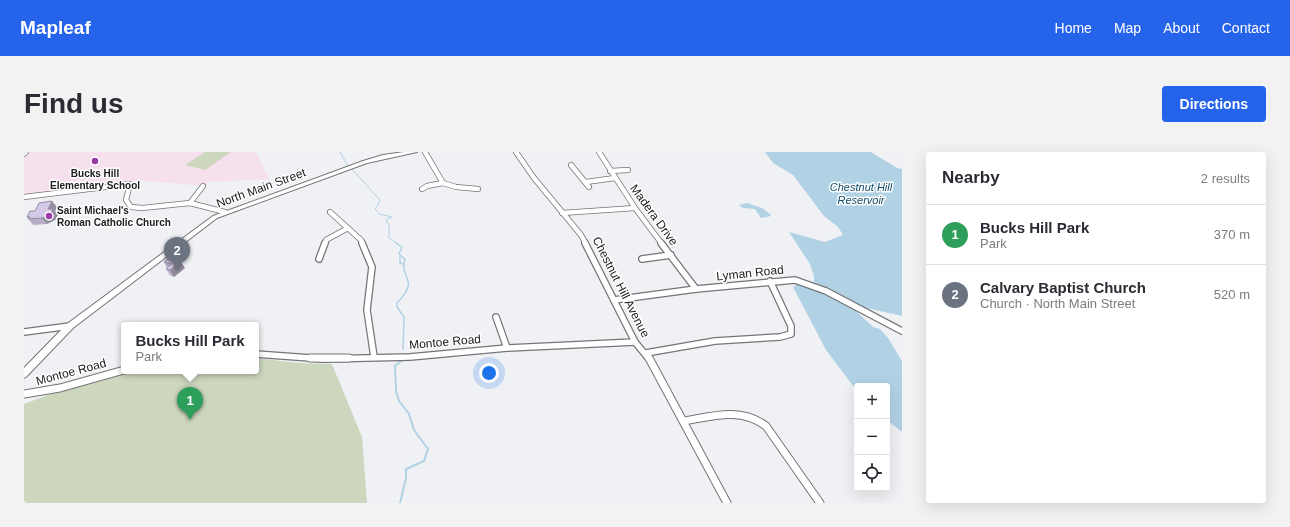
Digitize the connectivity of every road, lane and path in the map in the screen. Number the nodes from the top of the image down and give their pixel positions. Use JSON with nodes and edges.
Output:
{"nodes":[{"id":1,"x":414,"y":152,"type":"edge"},
{"id":2,"x":425,"y":152,"type":"edge"},
{"id":3,"x":516,"y":152,"type":"edge"},
{"id":4,"x":599,"y":152,"type":"edge"},
{"id":5,"x":571,"y":165,"type":"dead end"},
{"id":6,"x":628,"y":170,"type":"dead end"},
{"id":7,"x":610,"y":171,"type":"junction"},
{"id":8,"x":615,"y":178,"type":"junction"},
{"id":9,"x":443,"y":182,"type":"junction"},
{"id":10,"x":586,"y":182,"type":"junction"},
{"id":11,"x":203,"y":186,"type":"dead end"},
{"id":12,"x":590,"y":187,"type":"dead end"},
{"id":13,"x":422,"y":189,"type":"dead end"},
{"id":14,"x":478,"y":189,"type":"dead end"},
{"id":15,"x":24,"y":197,"type":"edge"},
{"id":16,"x":190,"y":203,"type":"junction"},
{"id":17,"x":636,"y":208,"type":"junction"},
{"id":18,"x":225,"y":212,"type":"junction"},
{"id":19,"x":330,"y":212,"type":"dead end"},
{"id":20,"x":562,"y":213,"type":"junction"},
{"id":21,"x":348,"y":228,"type":"junction"},
{"id":22,"x":671,"y":255,"type":"junction"},
{"id":23,"x":319,"y":259,"type":"dead end"},
{"id":24,"x":642,"y":259,"type":"dead end"},
{"id":25,"x":770,"y":282,"type":"junction"},
{"id":26,"x":696,"y":289,"type":"junction"},
{"id":27,"x":614,"y":300,"type":"junction"},
{"id":28,"x":496,"y":317,"type":"dead end"},
{"id":29,"x":70,"y":326,"type":"junction"},
{"id":30,"x":902,"y":331,"type":"edge"},
{"id":31,"x":24,"y":332,"type":"edge"},
{"id":32,"x":636,"y":342,"type":"junction"},
{"id":33,"x":507,"y":348,"type":"junction"},
{"id":34,"x":646,"y":353,"type":"junction"},
{"id":35,"x":259,"y":354,"type":"edge"},
{"id":36,"x":374,"y":356,"type":"junction"},
{"id":37,"x":121,"y":371,"type":"edge"},
{"id":38,"x":24,"y":374,"type":"edge"},
{"id":39,"x":24,"y":394,"type":"edge"},
{"id":40,"x":684,"y":420,"type":"junction"},
{"id":41,"x":727,"y":503,"type":"edge"},
{"id":42,"x":820,"y":503,"type":"edge"}],
"edges":[{"from":1,"to":18,"type":"main road","name":"North Main Street"},
{"from":2,"to":9,"type":"street"},
{"from":3,"to":20,"type":"street","name":"Chestnut Hill Avenue"},
{"from":4,"to":7,"type":"street","name":"Madera Drive"},
{"from":5,"to":10,"type":"street"},
{"from":6,"to":7,"type":"street"},
{"from":7,"to":8,"type":"street","name":"Madera Drive"},
{"from":8,"to":10,"type":"street"},
{"from":8,"to":17,"type":"street","name":"Madera Drive"},
{"from":9,"to":13,"type":"street"},
{"from":9,"to":14,"type":"street"},
{"from":10,"to":12,"type":"street"},
{"from":11,"to":16,"type":"street"},
{"from":15,"to":16,"type":"street"},
{"from":16,"to":18,"type":"street"},
{"from":17,"to":20,"type":"street"},
{"from":17,"to":22,"type":"street","name":"Madera Drive"},
{"from":18,"to":29,"type":"main road","name":"North Main Street"},
{"from":19,"to":21,"type":"street"},
{"from":20,"to":27,"type":"street","name":"Chestnut Hill Avenue"},
{"from":21,"to":23,"type":"street"},
{"from":21,"to":36,"type":"street"},
{"from":22,"to":24,"type":"street"},
{"from":22,"to":26,"type":"street","name":"Madera Drive"},
{"from":25,"to":26,"type":"street","name":"Lyman Road"},
{"from":25,"to":30,"type":"street","name":"Lyman Road"},
{"from":25,"to":34,"type":"street"},
{"from":26,"to":27,"type":"street","name":"Lyman Road"},
{"from":27,"to":32,"type":"street","name":"Chestnut Hill Avenue"},
{"from":28,"to":33,"type":"street"},
{"from":29,"to":31,"type":"street"},
{"from":29,"to":38,"type":"main road","name":"North Main Street"},
{"from":32,"to":33,"type":"street","name":"Montoe Road"},
{"from":32,"to":34,"type":"street","name":"Chestnut Hill Avenue"},
{"from":33,"to":36,"type":"street","name":"Montoe Road"},
{"from":34,"to":40,"type":"street","name":"Chestnut Hill Avenue"},
{"from":35,"to":36,"type":"street","name":"Montoe Road"},
{"from":37,"to":39,"type":"street","name":"Montoe Road"},
{"from":40,"to":41,"type":"street","name":"Chestnut Hill Avenue"},
{"from":40,"to":42,"type":"street"}]}
